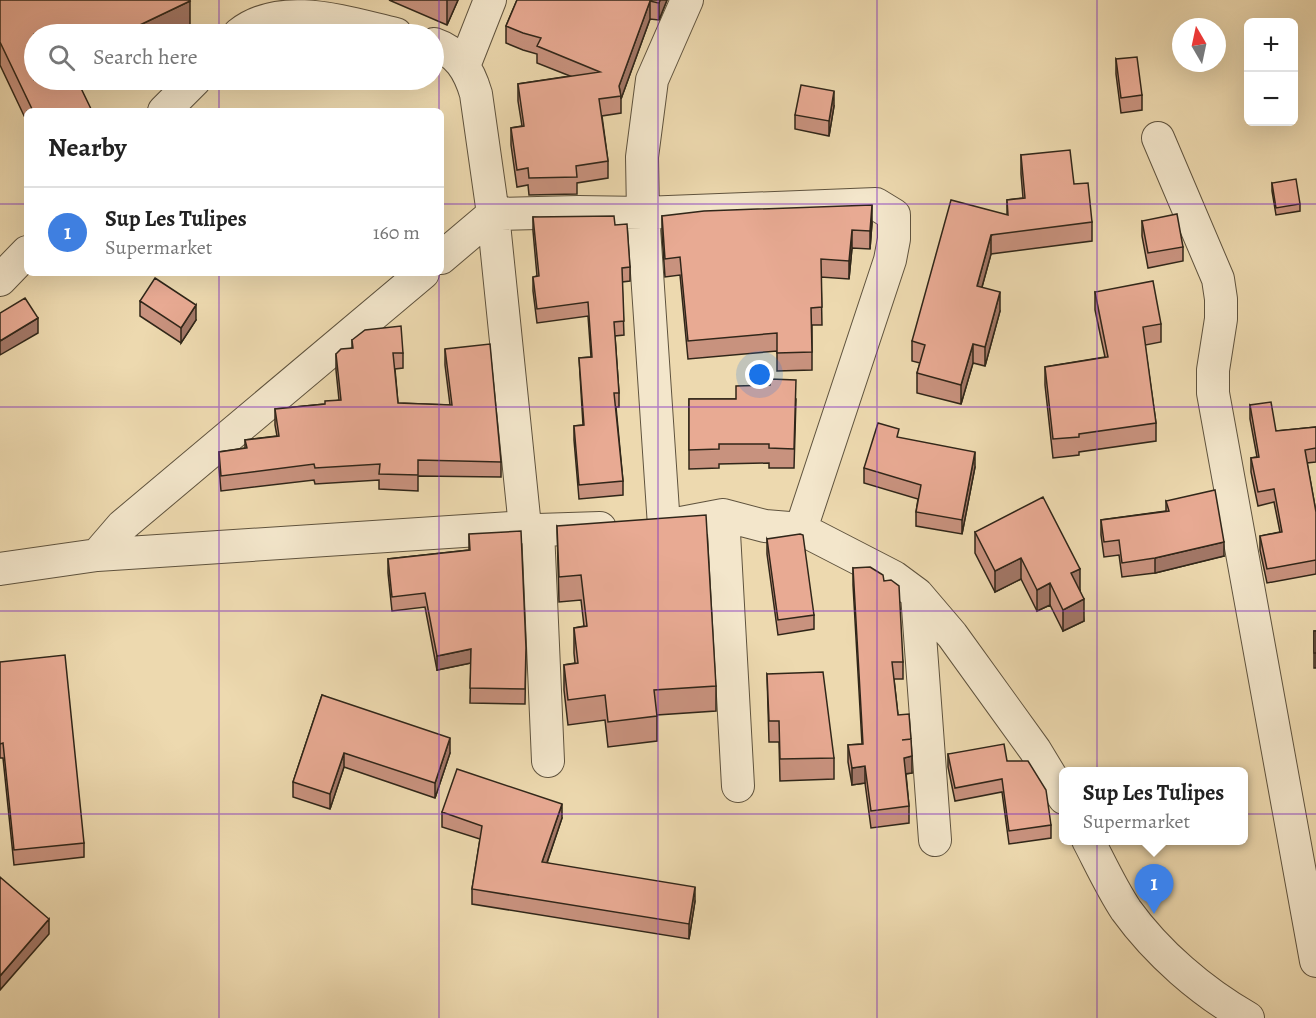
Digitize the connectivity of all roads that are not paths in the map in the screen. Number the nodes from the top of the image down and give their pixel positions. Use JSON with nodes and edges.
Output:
{"nodes":[{"id":1,"x":490,"y":0,"type":"edge"},
{"id":2,"x":687,"y":0,"type":"edge"},
{"id":3,"x":254,"y":24,"type":"edge"},
{"id":4,"x":354,"y":24,"type":"edge"},
{"id":5,"x":444,"y":49,"type":"edge"},
{"id":6,"x":464,"y":66,"type":"junction"},
{"id":7,"x":185,"y":90,"type":"edge"},
{"id":8,"x":167,"y":108,"type":"edge"},
{"id":9,"x":1158,"y":138,"type":"dead end"},
{"id":10,"x":643,"y":213,"type":"junction"},
{"id":11,"x":493,"y":214,"type":"junction"},
{"id":12,"x":24,"y":255,"type":"edge"},
{"id":13,"x":444,"y":255,"type":"edge"},
{"id":14,"x":419,"y":276,"type":"edge"},
{"id":15,"x":0,"y":280,"type":"edge"},
{"id":16,"x":723,"y":515,"type":"junction"},
{"id":17,"x":645,"y":526,"type":"junction"},
{"id":18,"x":531,"y":528,"type":"junction"},
{"id":19,"x":801,"y":529,"type":"junction"},
{"id":20,"x":97,"y":555,"type":"junction"},
{"id":21,"x":0,"y":568,"type":"edge"},
{"id":22,"x":917,"y":594,"type":"junction"},
{"id":23,"x":548,"y":760,"type":"dead end"},
{"id":24,"x":738,"y":786,"type":"dead end"},
{"id":25,"x":1059,"y":790,"type":"edge"},
{"id":26,"x":935,"y":840,"type":"dead end"},
{"id":27,"x":1091,"y":845,"type":"edge"},
{"id":28,"x":1316,"y":962,"type":"edge"},
{"id":29,"x":1248,"y":1018,"type":"edge"}],
"edges":[{"from":1,"to":6,"type":"street"},
{"from":2,"to":10,"type":"street"},
{"from":3,"to":4,"type":"street"},
{"from":5,"to":6,"type":"street"},
{"from":6,"to":11,"type":"street"},
{"from":7,"to":8,"type":"street"},
{"from":9,"to":28,"type":"street"},
{"from":10,"to":11,"type":"street"},
{"from":10,"to":17,"type":"street"},
{"from":10,"to":19,"type":"street"},
{"from":11,"to":13,"type":"street"},
{"from":11,"to":18,"type":"street"},
{"from":12,"to":15,"type":"street"},
{"from":14,"to":20,"type":"street"},
{"from":16,"to":17,"type":"street"},
{"from":16,"to":19,"type":"street"},
{"from":16,"to":24,"type":"street"},
{"from":17,"to":18,"type":"street"},
{"from":18,"to":20,"type":"street"},
{"from":18,"to":23,"type":"street"},
{"from":19,"to":22,"type":"street"},
{"from":20,"to":21,"type":"street"},
{"from":22,"to":25,"type":"street"},
{"from":22,"to":26,"type":"street"},
{"from":27,"to":29,"type":"street"}]}
